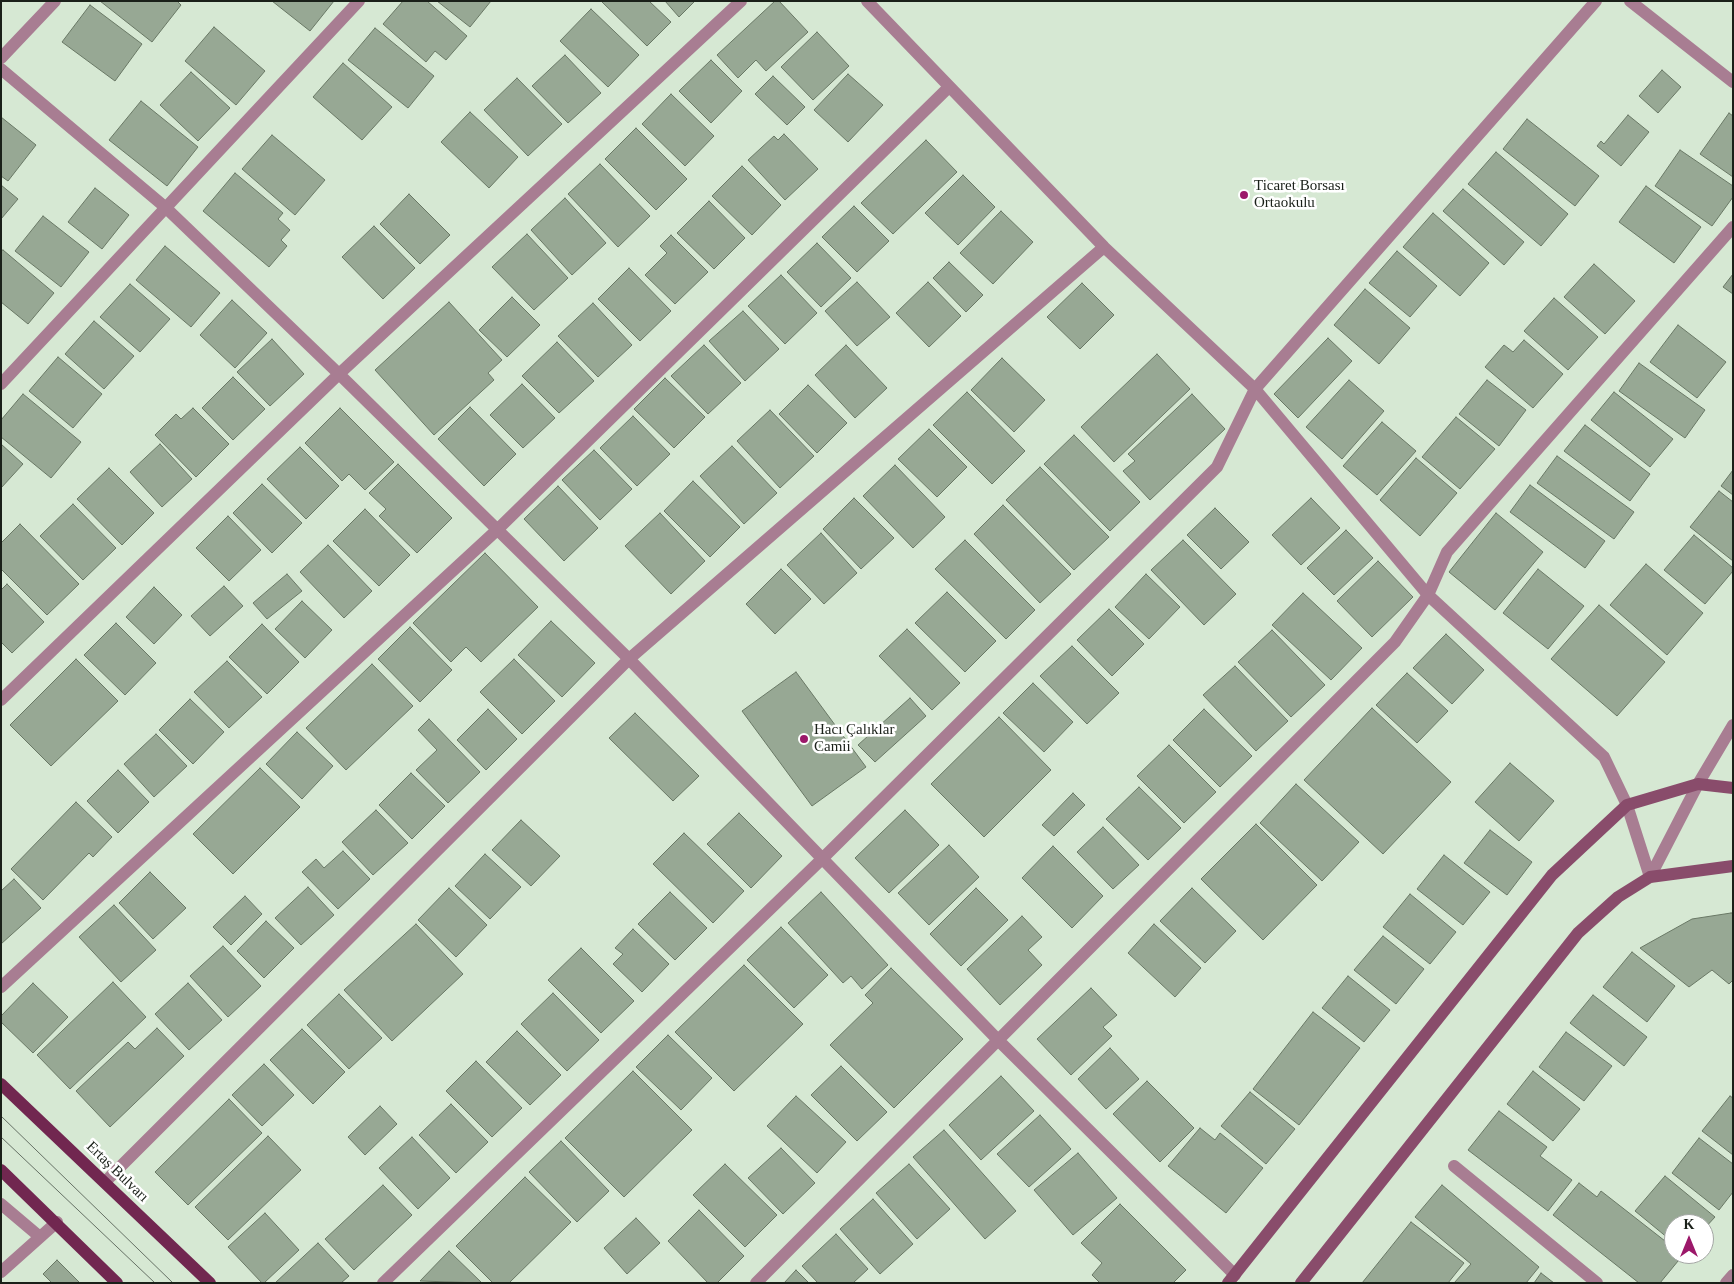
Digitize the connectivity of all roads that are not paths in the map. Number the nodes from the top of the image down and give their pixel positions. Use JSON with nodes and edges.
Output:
{"nodes":[{"id":1,"x":55,"y":1,"type":"edge"},
{"id":2,"x":359,"y":1,"type":"edge"},
{"id":3,"x":741,"y":1,"type":"edge"},
{"id":4,"x":867,"y":1,"type":"edge"},
{"id":5,"x":1596,"y":1,"type":"edge"},
{"id":6,"x":1630,"y":1,"type":"edge"},
{"id":7,"x":1,"y":58,"type":"edge"},
{"id":8,"x":1,"y":69,"type":"edge"},
{"id":9,"x":1733,"y":82,"type":"edge"},
{"id":10,"x":949,"y":87,"type":"junction"},
{"id":11,"x":165,"y":207,"type":"junction"},
{"id":12,"x":1733,"y":227,"type":"edge"},
{"id":13,"x":1104,"y":247,"type":"junction"},
{"id":14,"x":339,"y":374,"type":"junction"},
{"id":15,"x":1,"y":384,"type":"edge"},
{"id":16,"x":1255,"y":389,"type":"junction"},
{"id":17,"x":497,"y":530,"type":"junction"},
{"id":18,"x":1428,"y":595,"type":"junction"},
{"id":19,"x":629,"y":659,"type":"junction"},
{"id":20,"x":1,"y":700,"type":"edge"},
{"id":21,"x":1733,"y":725,"type":"edge"},
{"id":22,"x":1698,"y":784,"type":"junction"},
{"id":23,"x":1733,"y":788,"type":"edge"},
{"id":24,"x":1627,"y":805,"type":"junction"},
{"id":25,"x":822,"y":859,"type":"junction"},
{"id":26,"x":1733,"y":866,"type":"edge"},
{"id":27,"x":1650,"y":877,"type":"junction"},
{"id":28,"x":1,"y":987,"type":"edge"},
{"id":29,"x":998,"y":1040,"type":"junction"},
{"id":30,"x":1,"y":1084,"type":"edge"},
{"id":31,"x":1454,"y":1166,"type":"dead end"},
{"id":32,"x":1,"y":1170,"type":"edge"},
{"id":33,"x":105,"y":1182,"type":"junction"},
{"id":34,"x":1,"y":1204,"type":"edge"},
{"id":35,"x":57,"y":1222,"type":"junction"},
{"id":36,"x":40,"y":1237,"type":"junction"},
{"id":37,"x":1,"y":1272,"type":"edge"},
{"id":38,"x":1733,"y":1275,"type":"edge"},
{"id":39,"x":1231,"y":1279,"type":"edge"},
{"id":40,"x":117,"y":1283,"type":"edge"},
{"id":41,"x":210,"y":1283,"type":"edge"},
{"id":42,"x":383,"y":1283,"type":"edge"},
{"id":43,"x":756,"y":1283,"type":"edge"},
{"id":44,"x":1301,"y":1283,"type":"edge"},
{"id":45,"x":1597,"y":1283,"type":"edge"},
{"id":46,"x":1726,"y":1283,"type":"edge"}],
"edges":[{"from":1,"to":7,"type":"street"},
{"from":2,"to":11,"type":"street"},
{"from":3,"to":14,"type":"street"},
{"from":4,"to":10,"type":"street"},
{"from":5,"to":16,"type":"street"},
{"from":6,"to":9,"type":"street"},
{"from":8,"to":11,"type":"street"},
{"from":10,"to":13,"type":"street"},
{"from":10,"to":17,"type":"street"},
{"from":11,"to":14,"type":"street"},
{"from":11,"to":15,"type":"street"},
{"from":12,"to":18,"type":"street"},
{"from":13,"to":16,"type":"street"},
{"from":13,"to":19,"type":"street"},
{"from":14,"to":17,"type":"street"},
{"from":14,"to":20,"type":"street"},
{"from":16,"to":18,"type":"street"},
{"from":16,"to":25,"type":"street"},
{"from":17,"to":19,"type":"street"},
{"from":17,"to":28,"type":"street"},
{"from":18,"to":24,"type":"street"},
{"from":18,"to":29,"type":"street"},
{"from":19,"to":25,"type":"street"},
{"from":19,"to":33,"type":"street"},
{"from":21,"to":22,"type":"street"},
{"from":22,"to":23,"type":"main road"},
{"from":22,"to":24,"type":"main road"},
{"from":22,"to":27,"type":"street"},
{"from":24,"to":27,"type":"street"},
{"from":24,"to":39,"type":"main road"},
{"from":25,"to":29,"type":"street"},
{"from":25,"to":42,"type":"street"},
{"from":26,"to":27,"type":"main road"},
{"from":27,"to":44,"type":"main road"},
{"from":29,"to":39,"type":"street"},
{"from":29,"to":43,"type":"street"},
{"from":30,"to":33,"type":"main road","name":"Ertaş Bulvarı"},
{"from":31,"to":45,"type":"street"},
{"from":32,"to":35,"type":"main road"},
{"from":33,"to":41,"type":"main road","name":"Ertaş Bulvarı"},
{"from":34,"to":36,"type":"street"},
{"from":35,"to":36,"type":"street"},
{"from":35,"to":40,"type":"main road"},
{"from":36,"to":37,"type":"street"},
{"from":38,"to":46,"type":"street"}]}
